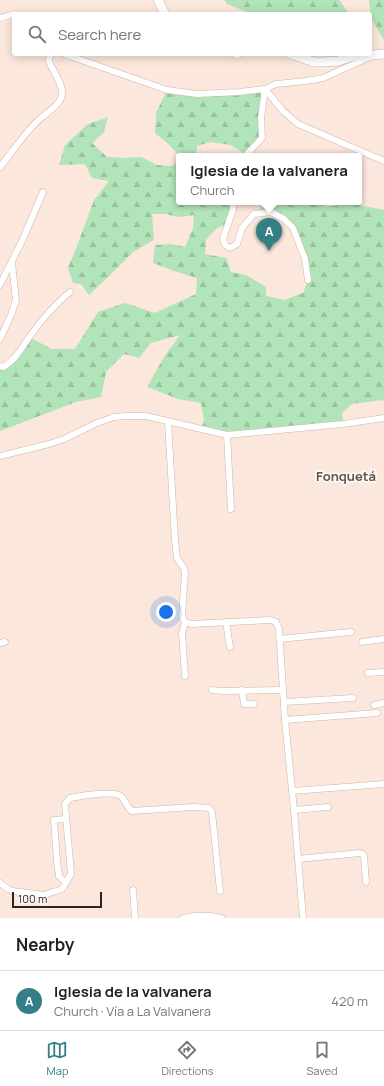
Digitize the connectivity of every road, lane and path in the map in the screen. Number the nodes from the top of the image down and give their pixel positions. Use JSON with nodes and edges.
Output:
{"nodes":[{"id":1,"x":158,"y":0,"type":"edge"},
{"id":2,"x":164,"y":12,"type":"edge"},
{"id":3,"x":12,"y":15,"type":"edge"},
{"id":4,"x":0,"y":18,"type":"edge"},
{"id":5,"x":384,"y":54,"type":"edge"},
{"id":6,"x":373,"y":55,"type":"edge"},
{"id":7,"x":50,"y":56,"type":"edge"},
{"id":8,"x":70,"y":56,"type":"edge"},
{"id":9,"x":297,"y":56,"type":"edge"},
{"id":10,"x":353,"y":56,"type":"edge"},
{"id":11,"x":371,"y":56,"type":"edge"},
{"id":12,"x":265,"y":88,"type":"junction"},
{"id":13,"x":248,"y":153,"type":"edge"},
{"id":14,"x":384,"y":161,"type":"edge"},
{"id":15,"x":0,"y":167,"type":"edge"},
{"id":16,"x":43,"y":192,"type":"dead end"},
{"id":17,"x":233,"y":205,"type":"edge"},
{"id":18,"x":12,"y":260,"type":"junction"},
{"id":19,"x":308,"y":280,"type":"dead end"},
{"id":20,"x":0,"y":285,"type":"edge"},
{"id":21,"x":70,"y":292,"type":"dead end"},
{"id":22,"x":0,"y":339,"type":"edge"},
{"id":23,"x":0,"y":366,"type":"edge"},
{"id":24,"x":384,"y":418,"type":"edge"},
{"id":25,"x":168,"y":422,"type":"junction"},
{"id":26,"x":227,"y":435,"type":"junction"},
{"id":27,"x":0,"y":456,"type":"edge"},
{"id":28,"x":230,"y":509,"type":"dead end"},
{"id":29,"x":184,"y":622,"type":"junction"},
{"id":30,"x":226,"y":622,"type":"junction"},
{"id":31,"x":351,"y":632,"type":"dead end"},
{"id":32,"x":279,"y":639,"type":"junction"},
{"id":33,"x":384,"y":639,"type":"edge"},
{"id":34,"x":362,"y":642,"type":"dead end"},
{"id":35,"x":230,"y":647,"type":"dead end"},
{"id":36,"x":384,"y":672,"type":"edge"},
{"id":37,"x":368,"y":673,"type":"dead end"},
{"id":38,"x":185,"y":676,"type":"dead end"},
{"id":39,"x":212,"y":690,"type":"dead end"},
{"id":40,"x":242,"y":690,"type":"junction"},
{"id":41,"x":283,"y":690,"type":"junction"},
{"id":42,"x":353,"y":698,"type":"dead end"},
{"id":43,"x":284,"y":702,"type":"junction"},
{"id":44,"x":384,"y":703,"type":"edge"},
{"id":45,"x":254,"y":704,"type":"dead end"},
{"id":46,"x":374,"y":705,"type":"dead end"},
{"id":47,"x":377,"y":713,"type":"dead end"},
{"id":48,"x":285,"y":720,"type":"junction"},
{"id":49,"x":384,"y":784,"type":"edge"},
{"id":50,"x":292,"y":791,"type":"junction"},
{"id":51,"x":328,"y":807,"type":"dead end"},
{"id":52,"x":294,"y":810,"type":"junction"},
{"id":53,"x":66,"y":819,"type":"junction"},
{"id":54,"x":299,"y":856,"type":"junction"},
{"id":55,"x":366,"y":882,"type":"dead end"},
{"id":56,"x":0,"y":883,"type":"edge"},
{"id":57,"x":66,"y":883,"type":"junction"},
{"id":58,"x":133,"y":890,"type":"dead end"},
{"id":59,"x":220,"y":891,"type":"dead end"},
{"id":60,"x":210,"y":917,"type":"edge"},
{"id":61,"x":135,"y":918,"type":"edge"},
{"id":62,"x":183,"y":918,"type":"edge"},
{"id":63,"x":222,"y":918,"type":"edge"},
{"id":64,"x":302,"y":918,"type":"edge"}],
"edges":[{"from":1,"to":2,"type":"street"},
{"from":3,"to":4,"type":"street"},
{"from":5,"to":6,"type":"street"},
{"from":7,"to":15,"type":"street"},
{"from":8,"to":12,"type":"street"},
{"from":9,"to":10,"type":"street"},
{"from":11,"to":12,"type":"street"},
{"from":12,"to":13,"type":"street"},
{"from":12,"to":14,"type":"street"},
{"from":16,"to":18,"type":"street"},
{"from":17,"to":19,"type":"street"},
{"from":18,"to":20,"type":"street"},
{"from":18,"to":22,"type":"street"},
{"from":21,"to":23,"type":"street"},
{"from":24,"to":26,"type":"street"},
{"from":25,"to":26,"type":"street"},
{"from":25,"to":27,"type":"street"},
{"from":25,"to":29,"type":"street"},
{"from":26,"to":28,"type":"street"},
{"from":29,"to":30,"type":"street"},
{"from":29,"to":38,"type":"street"},
{"from":30,"to":32,"type":"street"},
{"from":30,"to":35,"type":"street"},
{"from":31,"to":32,"type":"street"},
{"from":32,"to":41,"type":"street"},
{"from":33,"to":34,"type":"street"},
{"from":36,"to":37,"type":"street"},
{"from":39,"to":40,"type":"street"},
{"from":40,"to":41,"type":"street"},
{"from":40,"to":45,"type":"street"},
{"from":41,"to":43,"type":"street"},
{"from":42,"to":43,"type":"street"},
{"from":43,"to":48,"type":"street"},
{"from":44,"to":46,"type":"street"},
{"from":47,"to":48,"type":"street"},
{"from":48,"to":50,"type":"street"},
{"from":49,"to":50,"type":"street"},
{"from":50,"to":52,"type":"street"},
{"from":51,"to":52,"type":"street"},
{"from":52,"to":54,"type":"street"},
{"from":53,"to":57,"type":"street"},
{"from":53,"to":57,"type":"street"},
{"from":53,"to":59,"type":"street"},
{"from":54,"to":55,"type":"street"},
{"from":54,"to":64,"type":"street"},
{"from":56,"to":57,"type":"street"},
{"from":58,"to":61,"type":"street"},
{"from":60,"to":62,"type":"street"},
{"from":60,"to":63,"type":"street"}]}
